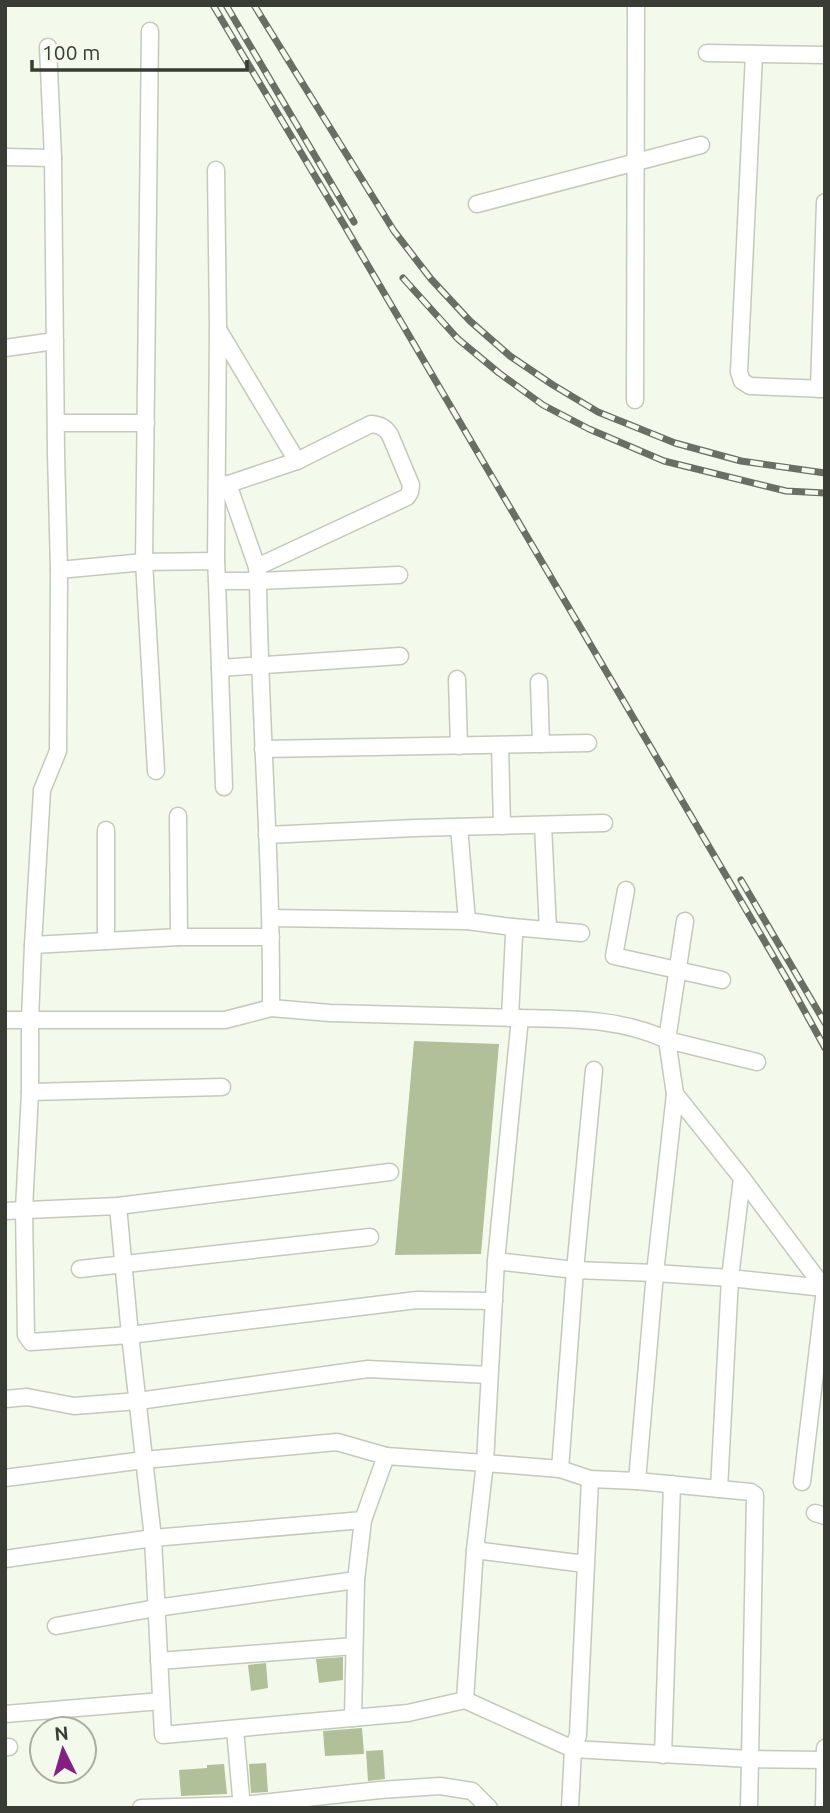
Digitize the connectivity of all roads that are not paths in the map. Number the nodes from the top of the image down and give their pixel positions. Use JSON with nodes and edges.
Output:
{"nodes":[{"id":1,"x":636,"y":5,"type":"edge"},
{"id":2,"x":150,"y":31,"type":"dead end"},
{"id":3,"x":48,"y":47,"type":"dead end"},
{"id":4,"x":707,"y":53,"type":"dead end"},
{"id":5,"x":754,"y":54,"type":"junction"},
{"id":6,"x":825,"y":55,"type":"edge"},
{"id":7,"x":701,"y":145,"type":"dead end"},
{"id":8,"x":5,"y":158,"type":"edge"},
{"id":9,"x":53,"y":158,"type":"junction"},
{"id":10,"x":636,"y":163,"type":"junction"},
{"id":11,"x":216,"y":170,"type":"dead end"},
{"id":12,"x":825,"y":202,"type":"edge"},
{"id":13,"x":477,"y":204,"type":"dead end"},
{"id":14,"x":218,"y":328,"type":"junction"},
{"id":15,"x":55,"y":341,"type":"junction"},
{"id":16,"x":5,"y":348,"type":"edge"},
{"id":17,"x":822,"y":389,"type":"edge"},
{"id":18,"x":635,"y":400,"type":"dead end"},
{"id":19,"x":56,"y":423,"type":"junction"},
{"id":20,"x":146,"y":423,"type":"junction"},
{"id":21,"x":297,"y":461,"type":"junction"},
{"id":22,"x":223,"y":486,"type":"junction"},
{"id":23,"x":216,"y":561,"type":"junction"},
{"id":24,"x":144,"y":562,"type":"junction"},
{"id":25,"x":59,"y":570,"type":"junction"},
{"id":26,"x":258,"y":574,"type":"junction"},
{"id":27,"x":399,"y":575,"type":"dead end"},
{"id":28,"x":217,"y":581,"type":"junction"},
{"id":29,"x":400,"y":656,"type":"dead end"},
{"id":30,"x":259,"y":664,"type":"junction"},
{"id":31,"x":220,"y":668,"type":"junction"},
{"id":32,"x":457,"y":679,"type":"dead end"},
{"id":33,"x":539,"y":681,"type":"dead end"},
{"id":34,"x":587,"y":743,"type":"dead end"},
{"id":35,"x":541,"y":744,"type":"junction"},
{"id":36,"x":500,"y":745,"type":"junction"},
{"id":37,"x":459,"y":746,"type":"junction"},
{"id":38,"x":263,"y":750,"type":"junction"},
{"id":39,"x":156,"y":771,"type":"dead end"},
{"id":40,"x":224,"y":787,"type":"dead end"},
{"id":41,"x":178,"y":816,"type":"dead end"},
{"id":42,"x":604,"y":823,"type":"dead end"},
{"id":43,"x":543,"y":825,"type":"junction"},
{"id":44,"x":502,"y":826,"type":"junction"},
{"id":45,"x":459,"y":827,"type":"junction"},
{"id":46,"x":106,"y":830,"type":"dead end"},
{"id":47,"x":267,"y":835,"type":"junction"},
{"id":48,"x":626,"y":890,"type":"dead end"},
{"id":49,"x":271,"y":918,"type":"junction"},
{"id":50,"x":467,"y":921,"type":"junction"},
{"id":51,"x":685,"y":921,"type":"dead end"},
{"id":52,"x":512,"y":927,"type":"junction"},
{"id":53,"x":548,"y":930,"type":"junction"},
{"id":54,"x":581,"y":933,"type":"dead end"},
{"id":55,"x":179,"y":937,"type":"junction"},
{"id":56,"x":271,"y":937,"type":"junction"},
{"id":57,"x":106,"y":942,"type":"junction"},
{"id":58,"x":33,"y":945,"type":"junction"},
{"id":59,"x":677,"y":969,"type":"junction"},
{"id":60,"x":722,"y":979,"type":"dead end"},
{"id":61,"x":271,"y":1008,"type":"junction"},
{"id":62,"x":515,"y":1018,"type":"junction"},
{"id":63,"x":5,"y":1020,"type":"edge"},
{"id":64,"x":30,"y":1021,"type":"junction"},
{"id":65,"x":667,"y":1040,"type":"junction"},
{"id":66,"x":757,"y":1062,"type":"dead end"},
{"id":67,"x":594,"y":1070,"type":"dead end"},
{"id":68,"x":222,"y":1087,"type":"dead end"},
{"id":69,"x":30,"y":1092,"type":"junction"},
{"id":70,"x":675,"y":1094,"type":"junction"},
{"id":71,"x":390,"y":1172,"type":"dead end"},
{"id":72,"x":743,"y":1178,"type":"junction"},
{"id":73,"x":118,"y":1206,"type":"junction"},
{"id":74,"x":24,"y":1209,"type":"junction"},
{"id":75,"x":5,"y":1211,"type":"edge"},
{"id":76,"x":370,"y":1237,"type":"dead end"},
{"id":77,"x":496,"y":1261,"type":"junction"},
{"id":78,"x":123,"y":1265,"type":"junction"},
{"id":79,"x":80,"y":1269,"type":"dead end"},
{"id":80,"x":576,"y":1269,"type":"junction"},
{"id":81,"x":655,"y":1273,"type":"junction"},
{"id":82,"x":730,"y":1278,"type":"junction"},
{"id":83,"x":824,"y":1289,"type":"edge"},
{"id":84,"x":494,"y":1301,"type":"junction"},
{"id":85,"x":130,"y":1335,"type":"junction"},
{"id":86,"x":489,"y":1376,"type":"junction"},
{"id":87,"x":5,"y":1399,"type":"edge"},
{"id":88,"x":138,"y":1402,"type":"junction"},
{"id":89,"x":386,"y":1456,"type":"junction"},
{"id":90,"x":144,"y":1460,"type":"junction"},
{"id":91,"x":485,"y":1463,"type":"junction"},
{"id":92,"x":560,"y":1469,"type":"junction"},
{"id":93,"x":5,"y":1478,"type":"edge"},
{"id":94,"x":590,"y":1479,"type":"junction"},
{"id":95,"x":637,"y":1481,"type":"junction"},
{"id":96,"x":802,"y":1482,"type":"dead end"},
{"id":97,"x":672,"y":1484,"type":"junction"},
{"id":98,"x":719,"y":1489,"type":"junction"},
{"id":99,"x":363,"y":1520,"type":"junction"},
{"id":100,"x":153,"y":1538,"type":"junction"},
{"id":101,"x":475,"y":1550,"type":"junction"},
{"id":102,"x":5,"y":1559,"type":"edge"},
{"id":103,"x":585,"y":1564,"type":"junction"},
{"id":104,"x":356,"y":1580,"type":"junction"},
{"id":105,"x":156,"y":1608,"type":"junction"},
{"id":106,"x":56,"y":1626,"type":"dead end"},
{"id":107,"x":354,"y":1646,"type":"junction"},
{"id":108,"x":159,"y":1661,"type":"junction"},
{"id":109,"x":466,"y":1700,"type":"junction"},
{"id":110,"x":160,"y":1701,"type":"junction"},
{"id":111,"x":5,"y":1714,"type":"edge"},
{"id":112,"x":353,"y":1718,"type":"junction"},
{"id":113,"x":235,"y":1729,"type":"junction"},
{"id":114,"x":825,"y":1748,"type":"edge"},
{"id":115,"x":573,"y":1749,"type":"junction"},
{"id":116,"x":663,"y":1755,"type":"junction"},
{"id":117,"x":750,"y":1759,"type":"junction"},
{"id":118,"x":825,"y":1760,"type":"edge"},
{"id":119,"x":242,"y":1806,"type":"edge"},
{"id":120,"x":141,"y":1808,"type":"edge"},
{"id":121,"x":488,"y":1808,"type":"edge"},
{"id":122,"x":569,"y":1808,"type":"edge"},
{"id":123,"x":749,"y":1808,"type":"edge"},
{"id":124,"x":824,"y":1808,"type":"edge"}],
"edges":[{"from":1,"to":10,"type":"street"},
{"from":2,"to":20,"type":"street"},
{"from":3,"to":9,"type":"street"},
{"from":4,"to":5,"type":"street"},
{"from":5,"to":6,"type":"street"},
{"from":5,"to":17,"type":"street"},
{"from":7,"to":10,"type":"street"},
{"from":8,"to":9,"type":"street"},
{"from":9,"to":15,"type":"street"},
{"from":10,"to":13,"type":"street"},
{"from":10,"to":18,"type":"street"},
{"from":11,"to":14,"type":"street"},
{"from":12,"to":17,"type":"street"},
{"from":14,"to":21,"type":"street"},
{"from":14,"to":22,"type":"street"},
{"from":15,"to":16,"type":"street"},
{"from":15,"to":19,"type":"street"},
{"from":19,"to":20,"type":"street"},
{"from":19,"to":25,"type":"street"},
{"from":20,"to":24,"type":"street"},
{"from":21,"to":22,"type":"street"},
{"from":21,"to":26,"type":"street"},
{"from":22,"to":23,"type":"street"},
{"from":22,"to":26,"type":"street"},
{"from":23,"to":24,"type":"street"},
{"from":23,"to":28,"type":"street"},
{"from":24,"to":25,"type":"street"},
{"from":24,"to":39,"type":"street"},
{"from":25,"to":58,"type":"street"},
{"from":26,"to":27,"type":"street"},
{"from":26,"to":28,"type":"street"},
{"from":26,"to":30,"type":"street"},
{"from":28,"to":31,"type":"street"},
{"from":29,"to":30,"type":"street"},
{"from":30,"to":31,"type":"street"},
{"from":30,"to":38,"type":"street"},
{"from":31,"to":40,"type":"street"},
{"from":32,"to":37,"type":"street"},
{"from":33,"to":35,"type":"street"},
{"from":34,"to":35,"type":"street"},
{"from":35,"to":36,"type":"street"},
{"from":36,"to":37,"type":"street"},
{"from":36,"to":44,"type":"street"},
{"from":37,"to":38,"type":"street"},
{"from":38,"to":47,"type":"street"},
{"from":41,"to":55,"type":"street"},
{"from":42,"to":43,"type":"street"},
{"from":43,"to":44,"type":"street"},
{"from":43,"to":53,"type":"street"},
{"from":44,"to":45,"type":"street"},
{"from":45,"to":47,"type":"street"},
{"from":45,"to":50,"type":"street"},
{"from":46,"to":57,"type":"street"},
{"from":47,"to":49,"type":"street"},
{"from":48,"to":59,"type":"street"},
{"from":49,"to":50,"type":"street"},
{"from":49,"to":56,"type":"street"},
{"from":50,"to":52,"type":"street"},
{"from":51,"to":59,"type":"street"},
{"from":52,"to":53,"type":"street"},
{"from":52,"to":62,"type":"street"},
{"from":53,"to":54,"type":"street"},
{"from":55,"to":56,"type":"street"},
{"from":55,"to":57,"type":"street"},
{"from":56,"to":61,"type":"street"},
{"from":57,"to":58,"type":"street"},
{"from":58,"to":64,"type":"street"},
{"from":59,"to":60,"type":"street"},
{"from":59,"to":65,"type":"street"},
{"from":61,"to":62,"type":"street"},
{"from":61,"to":64,"type":"street"},
{"from":62,"to":65,"type":"street"},
{"from":62,"to":77,"type":"street"},
{"from":63,"to":64,"type":"street"},
{"from":64,"to":69,"type":"street"},
{"from":65,"to":66,"type":"street"},
{"from":65,"to":70,"type":"street"},
{"from":67,"to":80,"type":"street"},
{"from":68,"to":69,"type":"street"},
{"from":69,"to":74,"type":"street"},
{"from":70,"to":72,"type":"street"},
{"from":70,"to":81,"type":"street"},
{"from":71,"to":73,"type":"street"},
{"from":72,"to":82,"type":"street"},
{"from":72,"to":83,"type":"street"},
{"from":73,"to":74,"type":"street"},
{"from":73,"to":78,"type":"street"},
{"from":74,"to":75,"type":"street"},
{"from":74,"to":85,"type":"street"},
{"from":76,"to":78,"type":"street"},
{"from":77,"to":80,"type":"street"},
{"from":77,"to":84,"type":"street"},
{"from":78,"to":79,"type":"street"},
{"from":78,"to":85,"type":"street"},
{"from":80,"to":81,"type":"street"},
{"from":80,"to":92,"type":"street"},
{"from":81,"to":82,"type":"street"},
{"from":81,"to":95,"type":"street"},
{"from":82,"to":83,"type":"street"},
{"from":82,"to":98,"type":"street"},
{"from":83,"to":96,"type":"street"},
{"from":84,"to":85,"type":"street"},
{"from":84,"to":86,"type":"street"},
{"from":85,"to":88,"type":"street"},
{"from":86,"to":88,"type":"street"},
{"from":86,"to":91,"type":"street"},
{"from":87,"to":88,"type":"street"},
{"from":88,"to":90,"type":"street"},
{"from":89,"to":90,"type":"street"},
{"from":89,"to":91,"type":"street"},
{"from":89,"to":99,"type":"street"},
{"from":90,"to":93,"type":"street"},
{"from":90,"to":100,"type":"street"},
{"from":91,"to":92,"type":"street"},
{"from":91,"to":101,"type":"street"},
{"from":92,"to":94,"type":"street"},
{"from":94,"to":95,"type":"street"},
{"from":94,"to":103,"type":"street"},
{"from":95,"to":97,"type":"street"},
{"from":97,"to":98,"type":"street"},
{"from":97,"to":116,"type":"street"},
{"from":98,"to":117,"type":"street"},
{"from":99,"to":100,"type":"street"},
{"from":99,"to":104,"type":"street"},
{"from":100,"to":102,"type":"street"},
{"from":100,"to":105,"type":"street"},
{"from":101,"to":103,"type":"street"},
{"from":101,"to":109,"type":"street"},
{"from":103,"to":115,"type":"street"},
{"from":104,"to":105,"type":"street"},
{"from":104,"to":107,"type":"street"},
{"from":105,"to":106,"type":"street"},
{"from":105,"to":108,"type":"street"},
{"from":107,"to":108,"type":"street"},
{"from":107,"to":112,"type":"street"},
{"from":108,"to":110,"type":"street"},
{"from":109,"to":112,"type":"street"},
{"from":109,"to":115,"type":"street"},
{"from":110,"to":111,"type":"street"},
{"from":110,"to":113,"type":"street"},
{"from":112,"to":113,"type":"street"},
{"from":113,"to":119,"type":"street"},
{"from":114,"to":118,"type":"street"},
{"from":115,"to":116,"type":"street"},
{"from":115,"to":122,"type":"street"},
{"from":116,"to":117,"type":"street"},
{"from":117,"to":118,"type":"street"},
{"from":117,"to":123,"type":"street"},
{"from":118,"to":124,"type":"street"},
{"from":119,"to":120,"type":"street"},
{"from":119,"to":121,"type":"street"}]}
